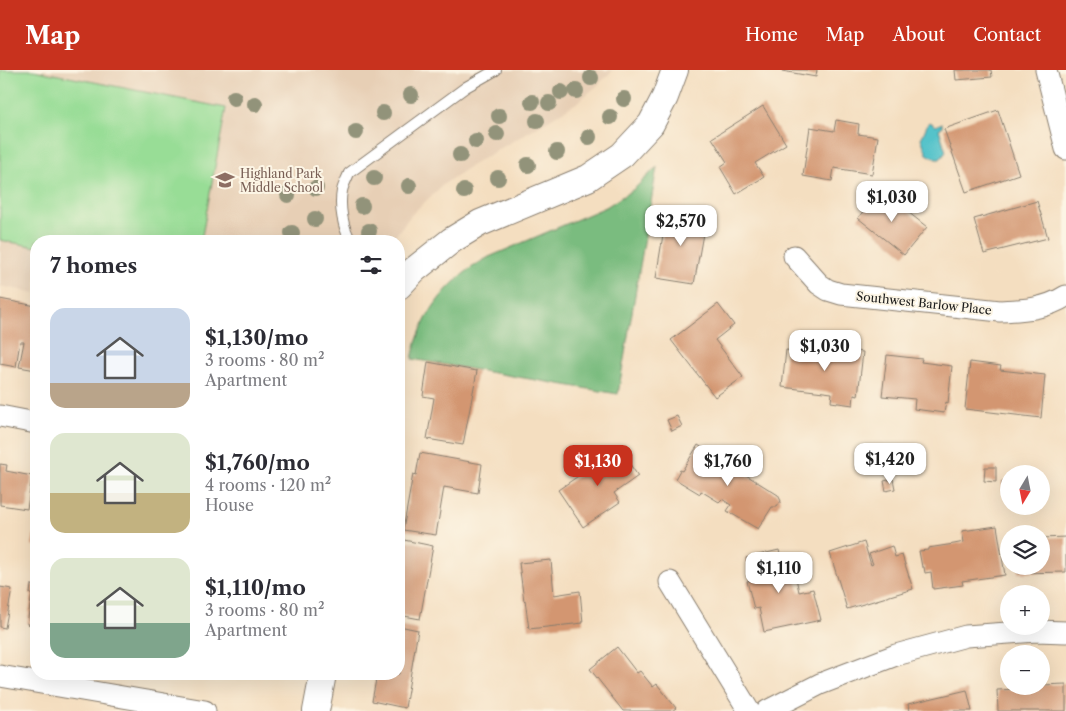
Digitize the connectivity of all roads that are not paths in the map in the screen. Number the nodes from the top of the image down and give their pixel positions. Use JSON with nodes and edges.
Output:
{"nodes":[{"id":1,"x":496,"y":70,"type":"edge"},
{"id":2,"x":675,"y":70,"type":"edge"},
{"id":3,"x":1046,"y":70,"type":"edge"},
{"id":4,"x":1066,"y":150,"type":"edge"},
{"id":5,"x":347,"y":235,"type":"edge"},
{"id":6,"x":794,"y":256,"type":"dead end"},
{"id":7,"x":405,"y":280,"type":"edge"},
{"id":8,"x":1066,"y":296,"type":"edge"},
{"id":9,"x":0,"y":416,"type":"edge"},
{"id":10,"x":30,"y":422,"type":"edge"},
{"id":11,"x":670,"y":582,"type":"dead end"},
{"id":12,"x":1066,"y":632,"type":"edge"},
{"id":13,"x":0,"y":676,"type":"edge"},
{"id":14,"x":322,"y":680,"type":"edge"},
{"id":15,"x":205,"y":711,"type":"edge"},
{"id":16,"x":316,"y":711,"type":"edge"},
{"id":17,"x":749,"y":711,"type":"edge"},
{"id":18,"x":767,"y":711,"type":"edge"}],
"edges":[{"from":1,"to":5,"type":"lane"},
{"from":2,"to":7,"type":"street"},
{"from":3,"to":4,"type":"street"},
{"from":6,"to":8,"type":"street","name":"Southwest Barlow Place"},
{"from":9,"to":10,"type":"street"},
{"from":11,"to":17,"type":"street"},
{"from":12,"to":18,"type":"street"},
{"from":13,"to":15,"type":"street"},
{"from":14,"to":16,"type":"street"}]}
